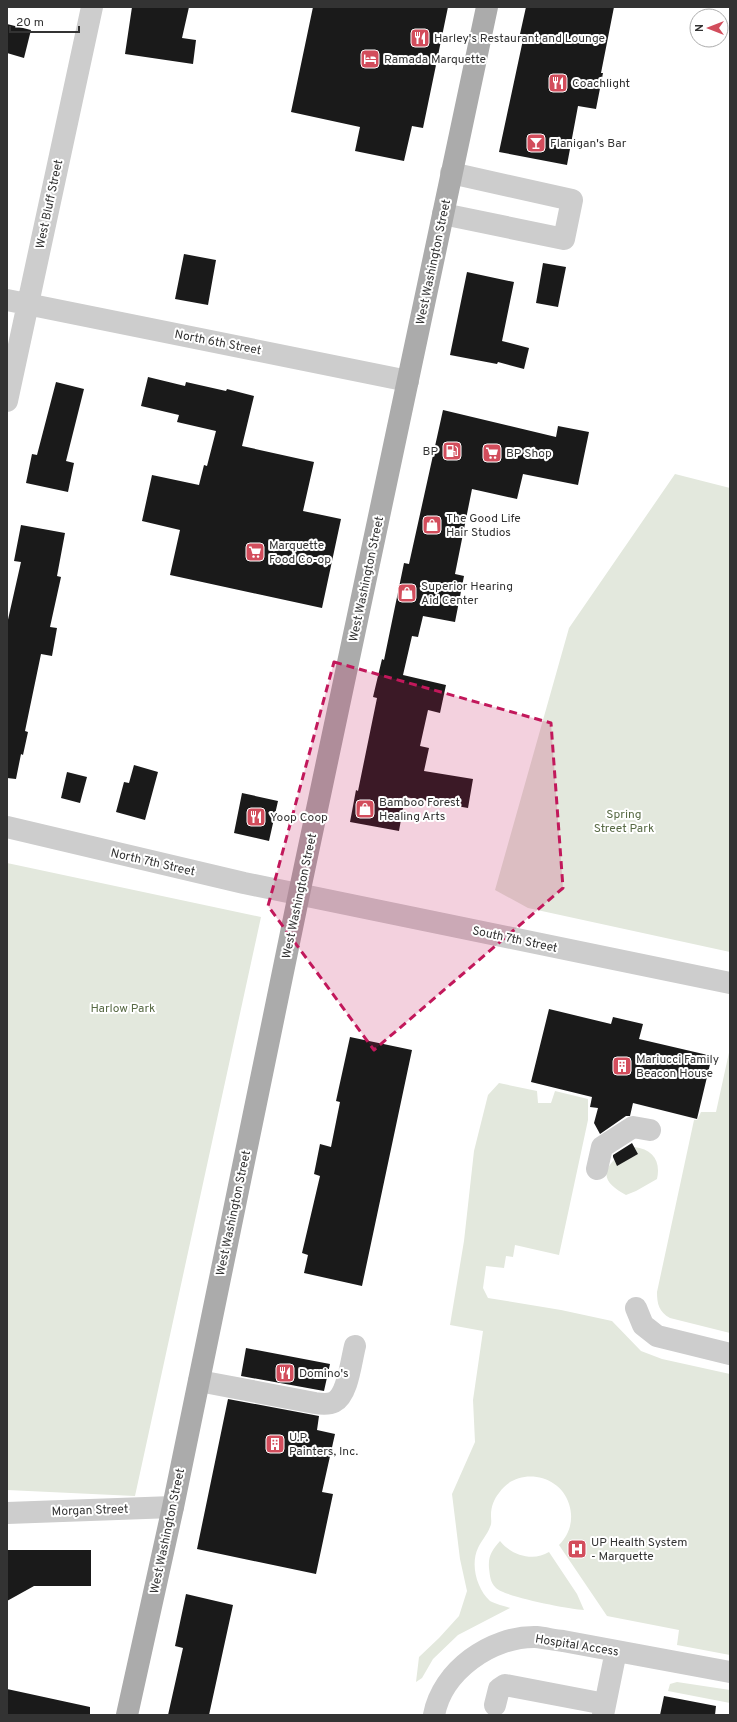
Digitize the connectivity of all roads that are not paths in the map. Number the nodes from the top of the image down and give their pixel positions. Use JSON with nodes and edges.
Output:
{"nodes":[{"id":1,"x":92,"y":7,"type":"edge"},
{"id":2,"x":487,"y":7,"type":"edge"},
{"id":3,"x":451,"y":173,"type":"junction"},
{"id":4,"x":443,"y":214,"type":"junction"},
{"id":5,"x":17,"y":302,"type":"edge"},
{"id":6,"x":408,"y":381,"type":"junction"},
{"id":7,"x":7,"y":401,"type":"edge"},
{"id":8,"x":7,"y":827,"type":"edge"},
{"id":9,"x":299,"y":894,"type":"junction"},
{"id":10,"x":730,"y":983,"type":"edge"},
{"id":11,"x":650,"y":1130,"type":"dead end"},
{"id":12,"x":597,"y":1169,"type":"dead end"},
{"id":13,"x":636,"y":1308,"type":"dead end"},
{"id":14,"x":355,"y":1346,"type":"dead end"},
{"id":15,"x":730,"y":1354,"type":"edge"},
{"id":16,"x":199,"y":1381,"type":"junction"},
{"id":17,"x":173,"y":1507,"type":"junction"},
{"id":18,"x":7,"y":1513,"type":"edge"},
{"id":19,"x":616,"y":1651,"type":"junction"},
{"id":20,"x":730,"y":1672,"type":"edge"},
{"id":21,"x":495,"y":1706,"type":"dead end"},
{"id":22,"x":604,"y":1709,"type":"edge"},
{"id":23,"x":127,"y":1715,"type":"edge"},
{"id":24,"x":434,"y":1715,"type":"edge"}],
"edges":[{"from":1,"to":5,"type":"street","name":"West Bluff Street"},
{"from":2,"to":3,"type":"main road","name":"West Washington Street"},
{"from":3,"to":4,"type":"main road","name":"West Washington Street"},
{"from":3,"to":4,"type":"street"},
{"from":4,"to":6,"type":"main road","name":"West Washington Street"},
{"from":5,"to":6,"type":"street","name":"North 6th Street"},
{"from":5,"to":7,"type":"street","name":"West Bluff Street"},
{"from":6,"to":9,"type":"main road","name":"West Washington Street"},
{"from":8,"to":9,"type":"street","name":"North 7th Street"},
{"from":9,"to":10,"type":"street","name":"South 7th Street"},
{"from":9,"to":16,"type":"main road","name":"West Washington Street"},
{"from":11,"to":12,"type":"street"},
{"from":13,"to":15,"type":"street"},
{"from":14,"to":16,"type":"street"},
{"from":16,"to":17,"type":"main road","name":"West Washington Street"},
{"from":17,"to":18,"type":"street","name":"Morgan Street"},
{"from":17,"to":23,"type":"main road","name":"West Washington Street"},
{"from":19,"to":20,"type":"street","name":"Hospital Access"},
{"from":19,"to":22,"type":"street"},
{"from":19,"to":24,"type":"street","name":"Hospital Access"},
{"from":21,"to":22,"type":"street"}]}
